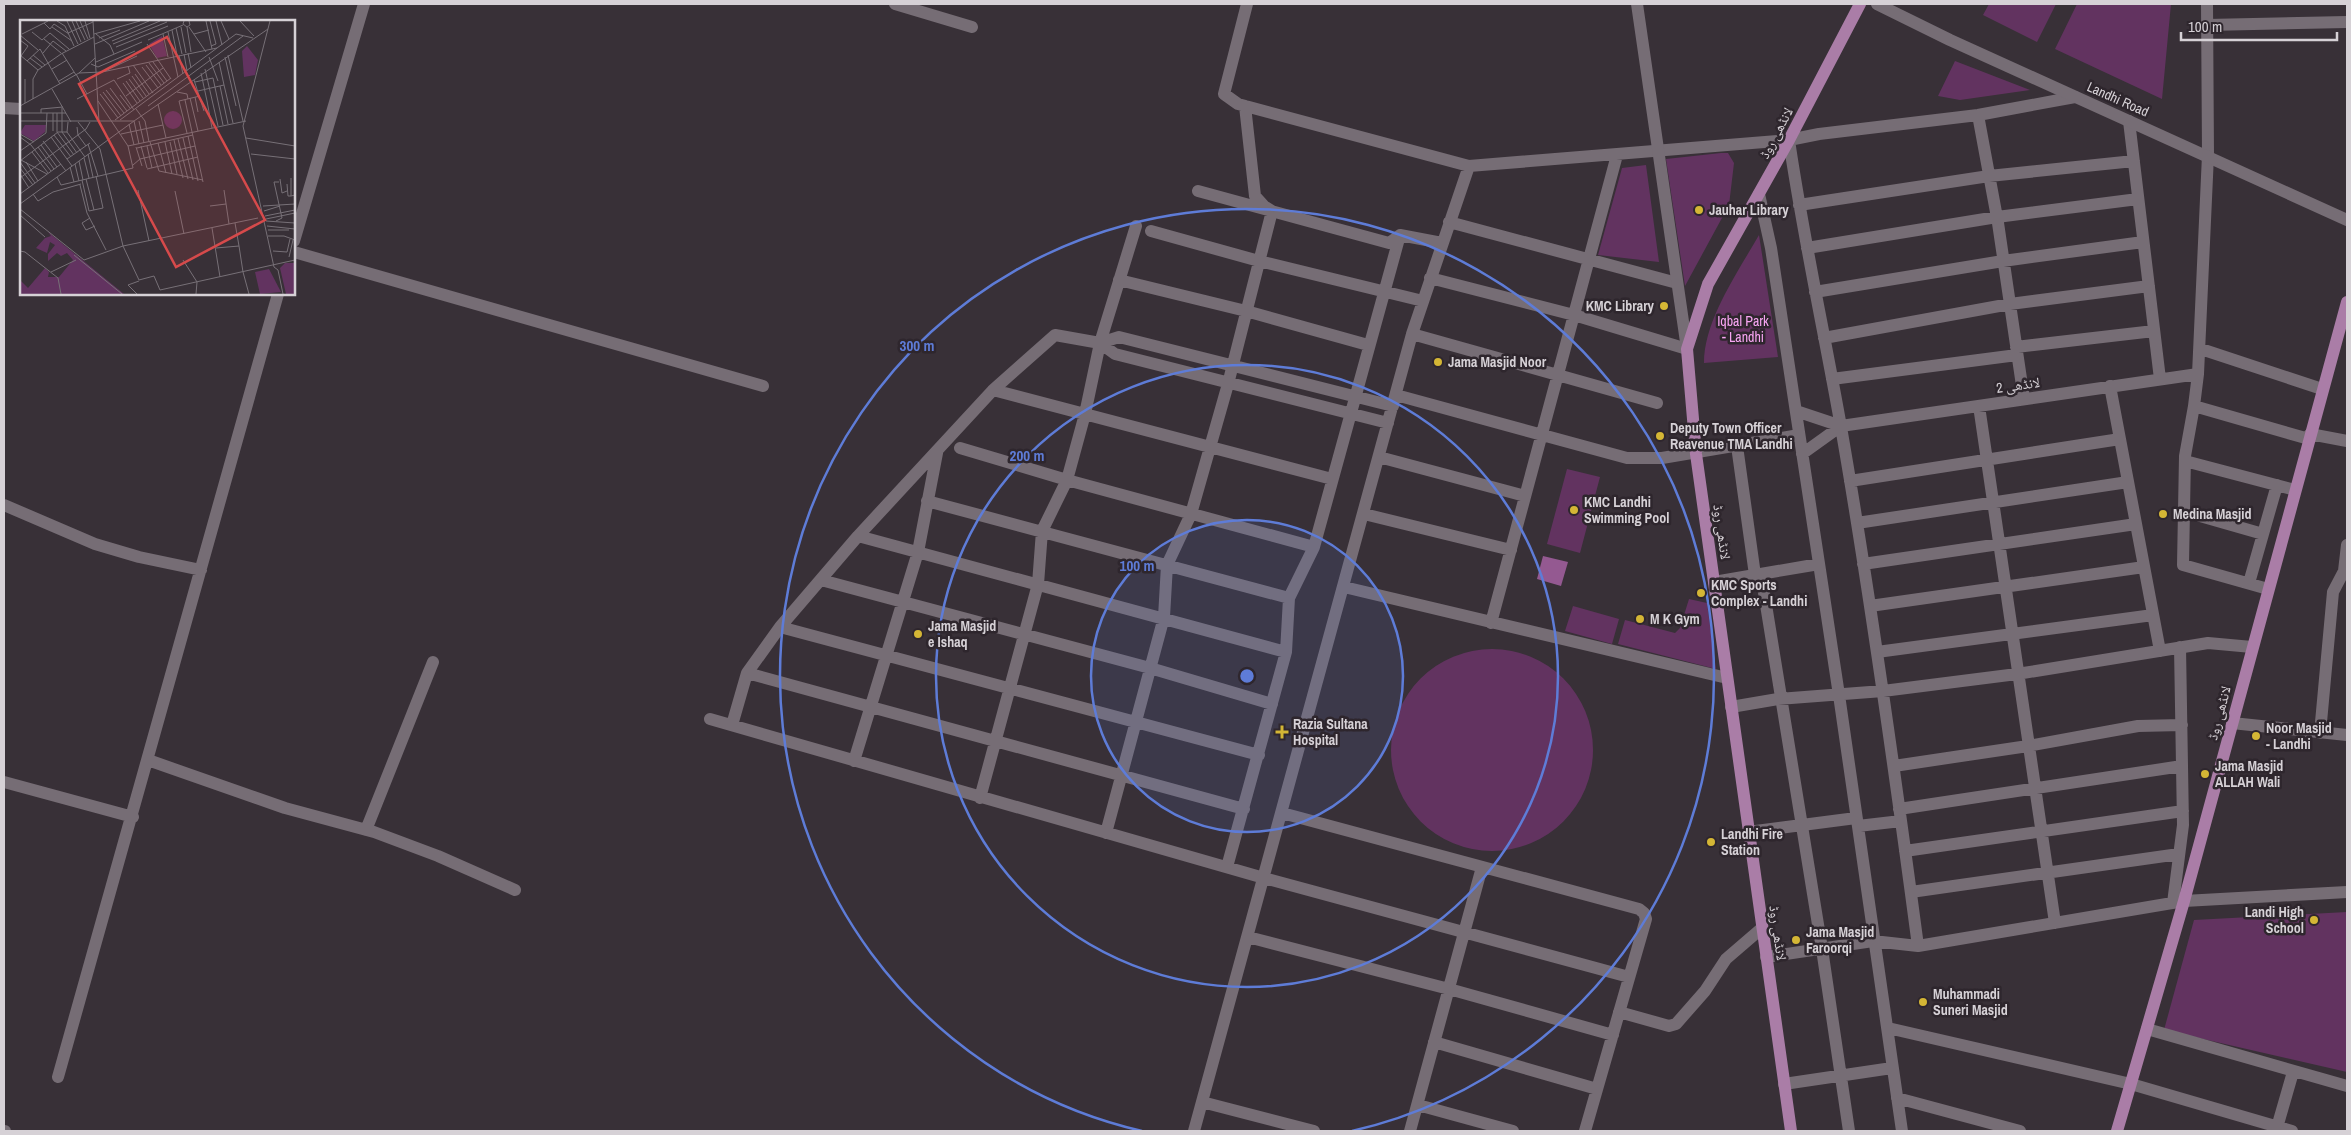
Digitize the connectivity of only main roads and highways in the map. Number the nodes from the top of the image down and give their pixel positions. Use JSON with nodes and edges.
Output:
{"nodes":[{"id":1,"x":1860,"y":4,"type":"edge"},
{"id":2,"x":2347,"y":302,"type":"edge"},
{"id":3,"x":2344,"y":327,"type":"edge"},
{"id":4,"x":1791,"y":1131,"type":"edge"},
{"id":5,"x":2117,"y":1131,"type":"edge"}],
"edges":[{"from":1,"to":4,"type":"main road","name":"لانڈھی روڈ"},
{"from":2,"to":3,"type":"main road","name":"لانڈھی روڈ"},
{"from":3,"to":5,"type":"main road","name":"لانڈھی روڈ"}]}
